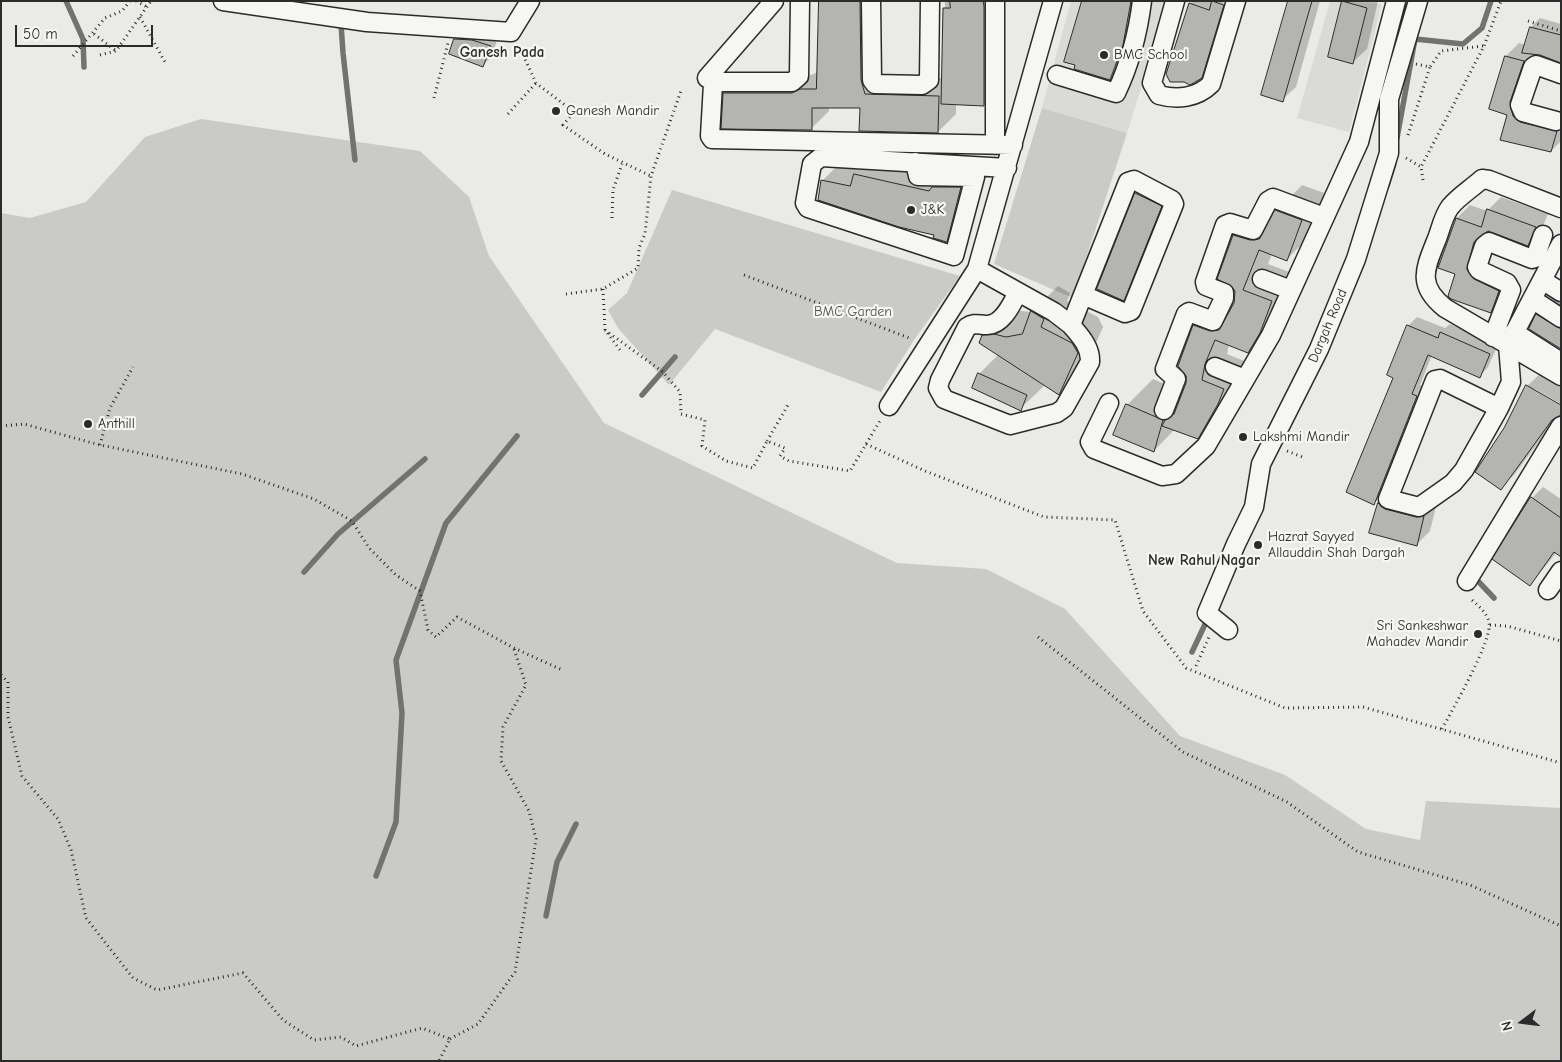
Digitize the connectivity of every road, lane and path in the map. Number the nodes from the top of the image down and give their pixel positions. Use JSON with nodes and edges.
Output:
{"nodes":[{"id":1,"x":130,"y":1,"type":"edge"},
{"id":2,"x":136,"y":1,"type":"edge"},
{"id":3,"x":151,"y":1,"type":"edge"},
{"id":4,"x":222,"y":1,"type":"edge"},
{"id":5,"x":530,"y":1,"type":"edge"},
{"id":6,"x":774,"y":1,"type":"edge"},
{"id":7,"x":800,"y":1,"type":"edge"},
{"id":8,"x":871,"y":1,"type":"edge"},
{"id":9,"x":930,"y":1,"type":"edge"},
{"id":10,"x":995,"y":1,"type":"edge"},
{"id":11,"x":1053,"y":1,"type":"edge"},
{"id":12,"x":1142,"y":1,"type":"edge"},
{"id":13,"x":1174,"y":1,"type":"edge"},
{"id":14,"x":1236,"y":1,"type":"edge"},
{"id":15,"x":1396,"y":1,"type":"edge"},
{"id":16,"x":1418,"y":1,"type":"edge"},
{"id":17,"x":1501,"y":1,"type":"edge"},
{"id":18,"x":147,"y":7,"type":"junction"},
{"id":19,"x":140,"y":17,"type":"junction"},
{"id":20,"x":1528,"y":21,"type":"dead end"},
{"id":21,"x":452,"y":28,"type":"junction"},
{"id":22,"x":1561,"y":31,"type":"edge"},
{"id":23,"x":511,"y":32,"type":"junction"},
{"id":24,"x":94,"y":34,"type":"junction"},
{"id":25,"x":1484,"y":46,"type":"junction"},
{"id":26,"x":116,"y":51,"type":"junction"},
{"id":27,"x":100,"y":55,"type":"dead end"},
{"id":28,"x":73,"y":56,"type":"dead end"},
{"id":29,"x":1400,"y":60,"type":"junction"},
{"id":30,"x":166,"y":64,"type":"dead end"},
{"id":31,"x":1430,"y":67,"type":"junction"},
{"id":32,"x":1561,"y":74,"type":"edge"},
{"id":33,"x":1057,"y":75,"type":"dead end"},
{"id":34,"x":707,"y":78,"type":"dead end"},
{"id":35,"x":536,"y":83,"type":"junction"},
{"id":36,"x":682,"y":88,"type":"dead end"},
{"id":37,"x":434,"y":98,"type":"dead end"},
{"id":38,"x":508,"y":114,"type":"dead end"},
{"id":39,"x":1556,"y":121,"type":"dead end"},
{"id":40,"x":1408,"y":137,"type":"dead end"},
{"id":41,"x":995,"y":145,"type":"junction"},
{"id":42,"x":1013,"y":145,"type":"junction"},
{"id":43,"x":1402,"y":156,"type":"dead end"},
{"id":44,"x":915,"y":162,"type":"junction"},
{"id":45,"x":622,"y":164,"type":"junction"},
{"id":46,"x":1421,"y":167,"type":"junction"},
{"id":47,"x":811,"y":168,"type":"junction"},
{"id":48,"x":1007,"y":168,"type":"junction"},
{"id":49,"x":887,"y":172,"type":"dead end"},
{"id":50,"x":651,"y":176,"type":"junction"},
{"id":51,"x":1423,"y":180,"type":"dead end"},
{"id":52,"x":1561,"y":208,"type":"edge"},
{"id":53,"x":1324,"y":217,"type":"junction"},
{"id":54,"x":612,"y":218,"type":"dead end"},
{"id":55,"x":1543,"y":235,"type":"dead end"},
{"id":56,"x":1560,"y":246,"type":"edge"},
{"id":57,"x":976,"y":269,"type":"junction"},
{"id":58,"x":744,"y":275,"type":"dead end"},
{"id":59,"x":1262,"y":279,"type":"dead end"},
{"id":60,"x":1542,"y":280,"type":"junction"},
{"id":61,"x":603,"y":289,"type":"junction"},
{"id":62,"x":1291,"y":290,"type":"junction"},
{"id":63,"x":1018,"y":292,"type":"junction"},
{"id":64,"x":1561,"y":292,"type":"edge"},
{"id":65,"x":566,"y":294,"type":"dead end"},
{"id":66,"x":1083,"y":295,"type":"junction"},
{"id":67,"x":1532,"y":299,"type":"junction"},
{"id":68,"x":1561,"y":318,"type":"edge"},
{"id":69,"x":1071,"y":324,"type":"junction"},
{"id":70,"x":605,"y":330,"type":"junction"},
{"id":71,"x":1505,"y":338,"type":"junction"},
{"id":72,"x":930,"y":344,"type":"junction"},
{"id":73,"x":620,"y":350,"type":"dead end"},
{"id":74,"x":1561,"y":362,"type":"edge"},
{"id":75,"x":133,"y":367,"type":"dead end"},
{"id":76,"x":1214,"y":367,"type":"dead end"},
{"id":77,"x":1561,"y":376,"type":"edge"},
{"id":78,"x":1245,"y":380,"type":"junction"},
{"id":79,"x":1108,"y":403,"type":"dead end"},
{"id":80,"x":788,"y":405,"type":"dead end"},
{"id":81,"x":889,"y":406,"type":"joint"},
{"id":82,"x":1499,"y":408,"type":"junction"},
{"id":83,"x":1164,"y":410,"type":"dead end"},
{"id":84,"x":1,"y":426,"type":"edge"},
{"id":85,"x":1561,"y":426,"type":"edge"},
{"id":86,"x":767,"y":441,"type":"junction"},
{"id":87,"x":100,"y":444,"type":"junction"},
{"id":88,"x":1561,"y":571,"type":"edge"},
{"id":89,"x":1467,"y":581,"type":"joint"},
{"id":90,"x":1548,"y":590,"type":"dead end"},
{"id":91,"x":1490,"y":624,"type":"junction"},
{"id":92,"x":1222,"y":625,"type":"joint"},
{"id":93,"x":1038,"y":637,"type":"dead end"},
{"id":94,"x":1561,"y":641,"type":"edge"},
{"id":95,"x":514,"y":648,"type":"junction"},
{"id":96,"x":1196,"y":666,"type":"dead end"},
{"id":97,"x":562,"y":670,"type":"dead end"},
{"id":98,"x":1,"y":674,"type":"edge"},
{"id":99,"x":1442,"y":729,"type":"dead end"},
{"id":100,"x":1561,"y":926,"type":"edge"},
{"id":101,"x":450,"y":1039,"type":"junction"},
{"id":102,"x":439,"y":1061,"type":"edge"}],
"edges":[{"from":1,"to":24,"type":"path"},
{"from":2,"to":18,"type":"path"},
{"from":3,"to":18,"type":"path"},
{"from":4,"to":21,"type":"street"},
{"from":5,"to":23,"type":"street"},
{"from":6,"to":34,"type":"street"},
{"from":7,"to":41,"type":"street"},
{"from":8,"to":9,"type":"street"},
{"from":10,"to":41,"type":"street"},
{"from":11,"to":42,"type":"street"},
{"from":12,"to":33,"type":"street"},
{"from":13,"to":14,"type":"street"},
{"from":15,"to":53,"type":"street"},
{"from":16,"to":29,"type":"street","name":"Dargah Road"},
{"from":17,"to":25,"type":"path"},
{"from":18,"to":19,"type":"path"},
{"from":19,"to":26,"type":"path"},
{"from":19,"to":30,"type":"path"},
{"from":20,"to":22,"type":"path"},
{"from":21,"to":23,"type":"street"},
{"from":21,"to":37,"type":"path"},
{"from":23,"to":35,"type":"path"},
{"from":24,"to":26,"type":"path"},
{"from":24,"to":28,"type":"path"},
{"from":25,"to":31,"type":"path"},
{"from":25,"to":46,"type":"path"},
{"from":26,"to":27,"type":"path"},
{"from":29,"to":31,"type":"path"},
{"from":29,"to":92,"type":"street","name":"Dargah Road"},
{"from":31,"to":40,"type":"path"},
{"from":32,"to":39,"type":"street"},
{"from":35,"to":38,"type":"path"},
{"from":35,"to":45,"type":"path"},
{"from":36,"to":50,"type":"path"},
{"from":41,"to":42,"type":"street"},
{"from":42,"to":48,"type":"street"},
{"from":43,"to":46,"type":"path"},
{"from":44,"to":47,"type":"street"},
{"from":44,"to":47,"type":"street"},
{"from":44,"to":48,"type":"street"},
{"from":45,"to":50,"type":"path"},
{"from":45,"to":54,"type":"path"},
{"from":46,"to":51,"type":"path"},
{"from":47,"to":49,"type":"street"},
{"from":48,"to":57,"type":"street"},
{"from":50,"to":61,"type":"path"},
{"from":52,"to":71,"type":"street"},
{"from":53,"to":62,"type":"street"},
{"from":53,"to":83,"type":"street"},
{"from":55,"to":71,"type":"street"},
{"from":56,"to":60,"type":"street"},
{"from":57,"to":63,"type":"street"},
{"from":57,"to":72,"type":"street"},
{"from":58,"to":72,"type":"path"},
{"from":59,"to":62,"type":"street"},
{"from":60,"to":64,"type":"street"},
{"from":60,"to":67,"type":"street"},
{"from":61,"to":65,"type":"path"},
{"from":61,"to":70,"type":"path"},
{"from":62,"to":78,"type":"street"},
{"from":63,"to":69,"type":"street"},
{"from":63,"to":69,"type":"street"},
{"from":66,"to":66,"type":"street"},
{"from":66,"to":69,"type":"street"},
{"from":67,"to":68,"type":"street"},
{"from":67,"to":71,"type":"street"},
{"from":70,"to":73,"type":"path"},
{"from":70,"to":86,"type":"path"},
{"from":71,"to":74,"type":"street"},
{"from":71,"to":77,"type":"street"},
{"from":71,"to":82,"type":"street"},
{"from":72,"to":81,"type":"street"},
{"from":75,"to":87,"type":"path"},
{"from":76,"to":78,"type":"street"},
{"from":78,"to":79,"type":"street"},
{"from":80,"to":86,"type":"path"},
{"from":81,"to":86,"type":"path"},
{"from":82,"to":82,"type":"street"},
{"from":84,"to":87,"type":"path"},
{"from":85,"to":89,"type":"street"},
{"from":87,"to":95,"type":"path"},
{"from":88,"to":90,"type":"street"},
{"from":89,"to":91,"type":"path"},
{"from":91,"to":94,"type":"path"},
{"from":91,"to":99,"type":"path"},
{"from":92,"to":96,"type":"path"},
{"from":93,"to":100,"type":"path"},
{"from":95,"to":97,"type":"path"},
{"from":95,"to":101,"type":"path"},
{"from":98,"to":101,"type":"path"},
{"from":101,"to":102,"type":"path"}]}
